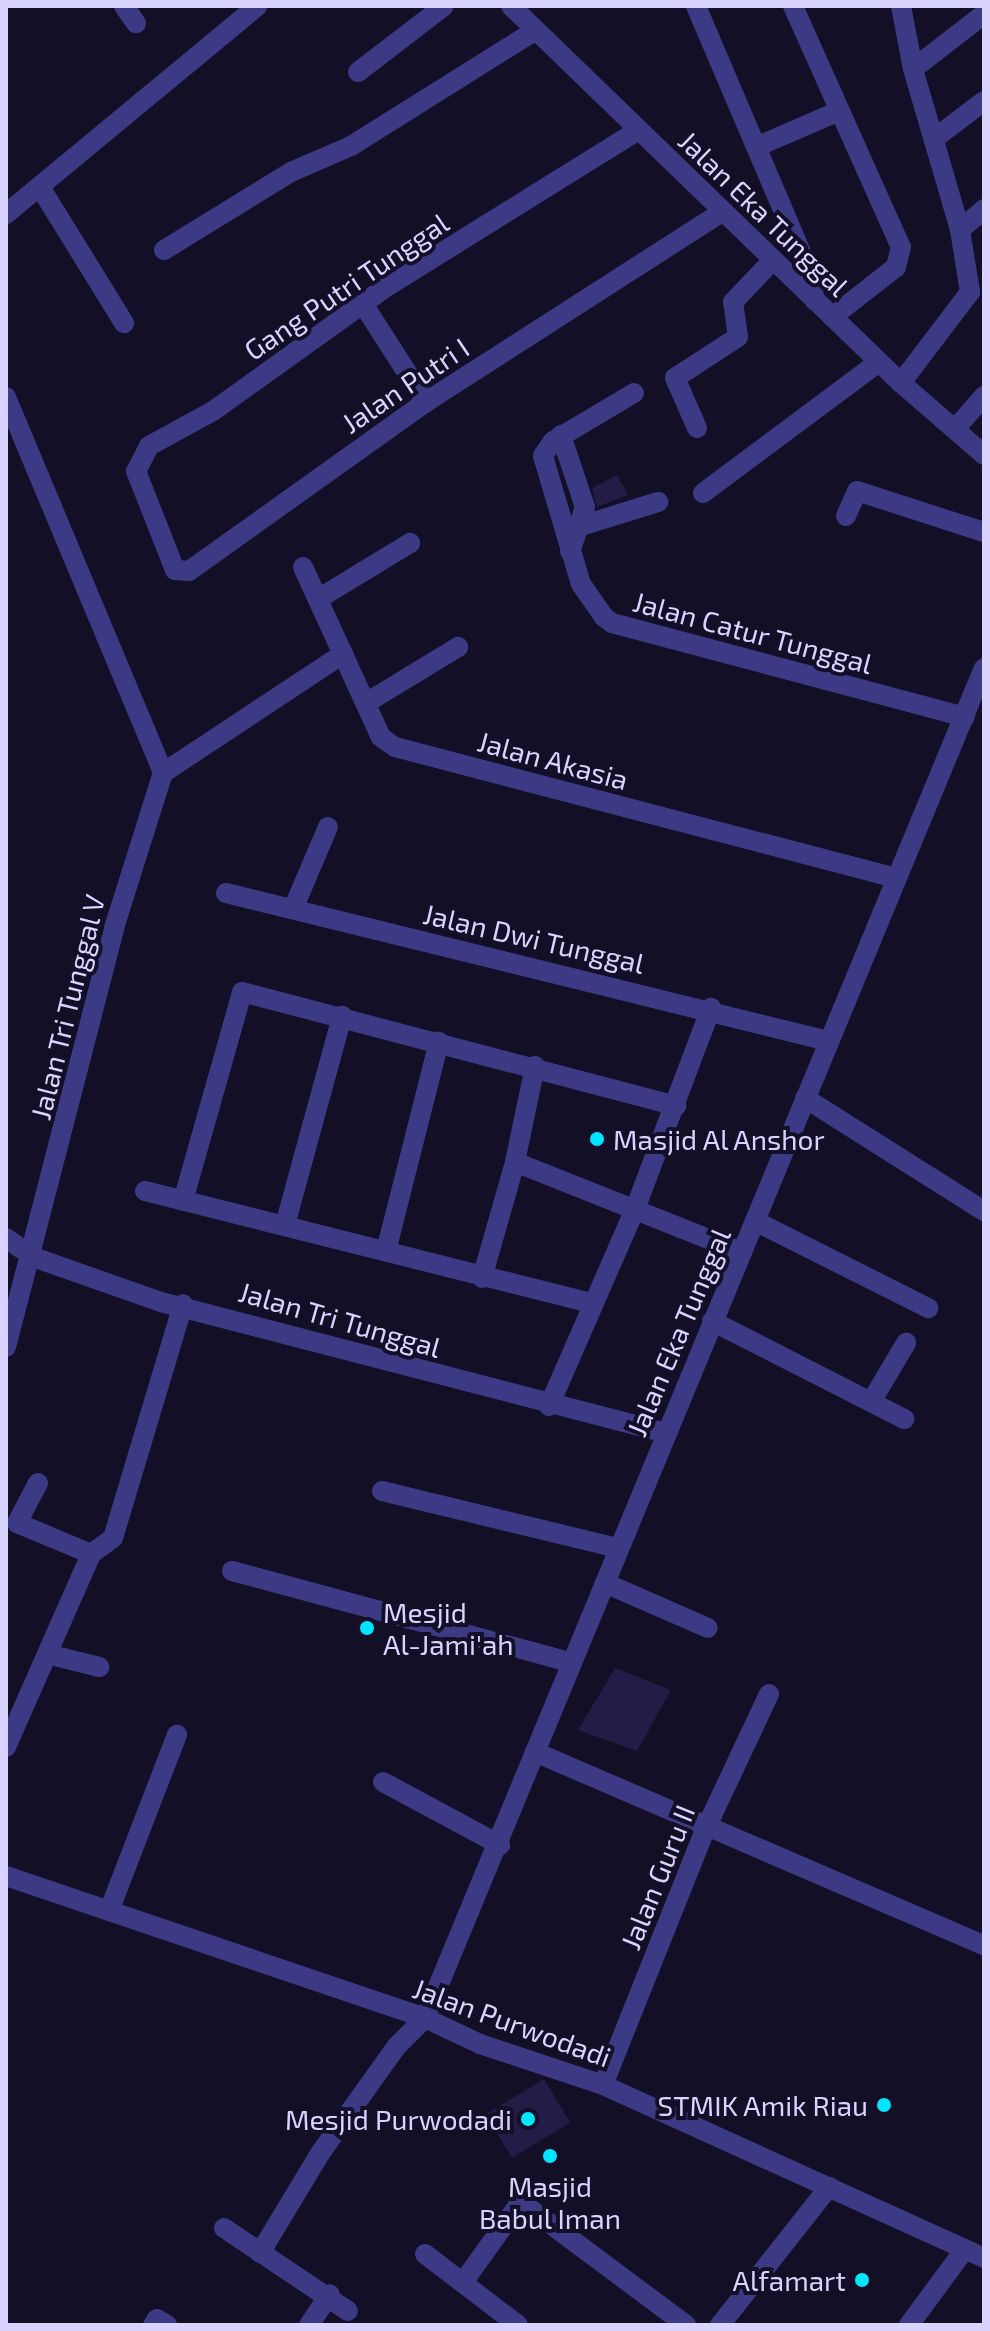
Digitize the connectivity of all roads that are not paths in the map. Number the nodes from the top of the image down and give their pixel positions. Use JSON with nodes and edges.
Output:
{"nodes":[{"id":1,"x":257,"y":6,"type":"edge"},
{"id":2,"x":444,"y":6,"type":"edge"},
{"id":3,"x":511,"y":6,"type":"edge"},
{"id":4,"x":696,"y":6,"type":"edge"},
{"id":5,"x":793,"y":6,"type":"edge"},
{"id":6,"x":901,"y":6,"type":"edge"},
{"id":7,"x":984,"y":14,"type":"edge"},
{"id":8,"x":536,"y":30,"type":"junction"},
{"id":9,"x":913,"y":69,"type":"junction"},
{"id":10,"x":358,"y":72,"type":"dead end"},
{"id":11,"x":984,"y":101,"type":"edge"},
{"id":12,"x":839,"y":111,"type":"junction"},
{"id":13,"x":637,"y":131,"type":"junction"},
{"id":14,"x":334,"y":132,"type":"dead end"},
{"id":15,"x":935,"y":138,"type":"junction"},
{"id":16,"x":351,"y":146,"type":"junction"},
{"id":17,"x":756,"y":147,"type":"junction"},
{"id":18,"x":40,"y":187,"type":"junction"},
{"id":19,"x":984,"y":209,"type":"edge"},
{"id":20,"x":722,"y":212,"type":"junction"},
{"id":21,"x":6,"y":214,"type":"edge"},
{"id":22,"x":960,"y":230,"type":"junction"},
{"id":23,"x":164,"y":250,"type":"dead end"},
{"id":24,"x":773,"y":260,"type":"junction"},
{"id":25,"x":815,"y":301,"type":"junction"},
{"id":26,"x":363,"y":304,"type":"junction"},
{"id":27,"x":832,"y":317,"type":"junction"},
{"id":28,"x":124,"y":323,"type":"dead end"},
{"id":29,"x":879,"y":362,"type":"junction"},
{"id":30,"x":901,"y":383,"type":"junction"},
{"id":31,"x":634,"y":393,"type":"dead end"},
{"id":32,"x":984,"y":396,"type":"edge"},
{"id":33,"x":6,"y":397,"type":"edge"},
{"id":34,"x":426,"y":402,"type":"junction"},
{"id":35,"x":697,"y":428,"type":"dead end"},
{"id":36,"x":956,"y":428,"type":"junction"},
{"id":37,"x":561,"y":435,"type":"junction"},
{"id":38,"x":984,"y":455,"type":"edge"},
{"id":39,"x":703,"y":493,"type":"dead end"},
{"id":40,"x":658,"y":502,"type":"dead end"},
{"id":41,"x":152,"y":514,"type":"joint"},
{"id":42,"x":846,"y":516,"type":"dead end"},
{"id":43,"x":581,"y":526,"type":"junction"},
{"id":44,"x":984,"y":532,"type":"edge"},
{"id":45,"x":410,"y":543,"type":"dead end"},
{"id":46,"x":570,"y":552,"type":"junction"},
{"id":47,"x":303,"y":567,"type":"dead end"},
{"id":48,"x":318,"y":599,"type":"junction"},
{"id":49,"x":458,"y":647,"type":"dead end"},
{"id":50,"x":343,"y":654,"type":"junction"},
{"id":51,"x":984,"y":668,"type":"edge"},
{"id":52,"x":366,"y":703,"type":"junction"},
{"id":53,"x":965,"y":717,"type":"junction"},
{"id":54,"x":163,"y":773,"type":"junction"},
{"id":55,"x":328,"y":827,"type":"dead end"},
{"id":56,"x":896,"y":878,"type":"junction"},
{"id":57,"x":226,"y":893,"type":"dead end"},
{"id":58,"x":293,"y":909,"type":"junction"},
{"id":59,"x":711,"y":1008,"type":"junction"},
{"id":60,"x":342,"y":1016,"type":"junction"},
{"id":61,"x":828,"y":1041,"type":"junction"},
{"id":62,"x":439,"y":1042,"type":"junction"},
{"id":63,"x":535,"y":1066,"type":"junction"},
{"id":64,"x":805,"y":1098,"type":"junction"},
{"id":65,"x":676,"y":1106,"type":"junction"},
{"id":66,"x":515,"y":1162,"type":"junction"},
{"id":67,"x":145,"y":1191,"type":"dead end"},
{"id":68,"x":183,"y":1201,"type":"junction"},
{"id":69,"x":635,"y":1209,"type":"junction"},
{"id":70,"x":984,"y":1211,"type":"edge"},
{"id":71,"x":755,"y":1221,"type":"junction"},
{"id":72,"x":285,"y":1225,"type":"junction"},
{"id":73,"x":6,"y":1238,"type":"edge"},
{"id":74,"x":386,"y":1251,"type":"junction"},
{"id":75,"x":739,"y":1251,"type":"junction"},
{"id":76,"x":33,"y":1257,"type":"junction"},
{"id":77,"x":482,"y":1278,"type":"junction"},
{"id":78,"x":591,"y":1303,"type":"junction"},
{"id":79,"x":183,"y":1304,"type":"junction"},
{"id":80,"x":928,"y":1308,"type":"dead end"},
{"id":81,"x":712,"y":1321,"type":"junction"},
{"id":82,"x":906,"y":1343,"type":"dead end"},
{"id":83,"x":6,"y":1347,"type":"edge"},
{"id":84,"x":871,"y":1402,"type":"junction"},
{"id":85,"x":549,"y":1406,"type":"junction"},
{"id":86,"x":904,"y":1419,"type":"dead end"},
{"id":87,"x":666,"y":1433,"type":"junction"},
{"id":88,"x":38,"y":1483,"type":"dead end"},
{"id":89,"x":382,"y":1491,"type":"dead end"},
{"id":90,"x":617,"y":1548,"type":"junction"},
{"id":91,"x":91,"y":1554,"type":"junction"},
{"id":92,"x":232,"y":1571,"type":"dead end"},
{"id":93,"x":605,"y":1583,"type":"junction"},
{"id":94,"x":708,"y":1628,"type":"dead end"},
{"id":95,"x":47,"y":1654,"type":"junction"},
{"id":96,"x":572,"y":1663,"type":"junction"},
{"id":97,"x":99,"y":1667,"type":"dead end"},
{"id":98,"x":769,"y":1694,"type":"dead end"},
{"id":99,"x":177,"y":1735,"type":"dead end"},
{"id":100,"x":6,"y":1747,"type":"edge"},
{"id":101,"x":535,"y":1752,"type":"junction"},
{"id":102,"x":383,"y":1782,"type":"dead end"},
{"id":103,"x":706,"y":1828,"type":"junction"},
{"id":104,"x":500,"y":1845,"type":"junction"},
{"id":105,"x":6,"y":1876,"type":"edge"},
{"id":106,"x":109,"y":1911,"type":"junction"},
{"id":107,"x":984,"y":1945,"type":"edge"},
{"id":108,"x":425,"y":2018,"type":"junction"},
{"id":109,"x":603,"y":2085,"type":"junction"},
{"id":110,"x":829,"y":2187,"type":"junction"},
{"id":111,"x":224,"y":2228,"type":"dead end"},
{"id":112,"x":260,"y":2253,"type":"junction"},
{"id":113,"x":975,"y":2253,"type":"edge"},
{"id":114,"x":425,"y":2254,"type":"dead end"},
{"id":115,"x":464,"y":2281,"type":"junction"},
{"id":116,"x":330,"y":2294,"type":"junction"},
{"id":117,"x":348,"y":2311,"type":"dead end"},
{"id":118,"x":153,"y":2325,"type":"edge"},
{"id":119,"x":167,"y":2325,"type":"edge"},
{"id":120,"x":309,"y":2325,"type":"edge"},
{"id":121,"x":518,"y":2325,"type":"edge"},
{"id":122,"x":686,"y":2325,"type":"edge"},
{"id":123,"x":720,"y":2325,"type":"edge"},
{"id":124,"x":909,"y":2325,"type":"edge"}],
"edges":[{"from":1,"to":18,"type":"street"},
{"from":2,"to":10,"type":"street"},
{"from":3,"to":8,"type":"street","name":"Jalan Eka Tunggal"},
{"from":4,"to":17,"type":"street"},
{"from":5,"to":12,"type":"street"},
{"from":6,"to":9,"type":"street"},
{"from":7,"to":9,"type":"street"},
{"from":8,"to":13,"type":"street","name":"Jalan Eka Tunggal"},
{"from":8,"to":16,"type":"street"},
{"from":9,"to":15,"type":"street"},
{"from":11,"to":15,"type":"street"},
{"from":12,"to":17,"type":"street"},
{"from":12,"to":27,"type":"street"},
{"from":13,"to":20,"type":"street","name":"Jalan Eka Tunggal"},
{"from":13,"to":26,"type":"street","name":"Gang Putri Tunggal"},
{"from":14,"to":16,"type":"street"},
{"from":15,"to":22,"type":"street"},
{"from":16,"to":23,"type":"street"},
{"from":17,"to":25,"type":"street"},
{"from":18,"to":21,"type":"street"},
{"from":18,"to":28,"type":"street"},
{"from":19,"to":22,"type":"street"},
{"from":20,"to":24,"type":"street","name":"Jalan Eka Tunggal"},
{"from":20,"to":34,"type":"street","name":"Jalan Putri I"},
{"from":22,"to":30,"type":"street"},
{"from":24,"to":25,"type":"street","name":"Jalan Eka Tunggal"},
{"from":24,"to":35,"type":"street"},
{"from":25,"to":27,"type":"street","name":"Jalan Eka Tunggal"},
{"from":26,"to":34,"type":"street"},
{"from":26,"to":41,"type":"street","name":"Gang Putri Tunggal"},
{"from":27,"to":29,"type":"street","name":"Jalan Eka Tunggal"},
{"from":29,"to":30,"type":"street","name":"Jalan Eka Tunggal"},
{"from":29,"to":39,"type":"street"},
{"from":30,"to":36,"type":"street","name":"Jalan Eka Tunggal"},
{"from":31,"to":37,"type":"street"},
{"from":32,"to":36,"type":"street"},
{"from":33,"to":54,"type":"street"},
{"from":34,"to":41,"type":"street","name":"Jalan Putri I"},
{"from":36,"to":38,"type":"street","name":"Jalan Eka Tunggal"},
{"from":37,"to":43,"type":"street"},
{"from":37,"to":46,"type":"street","name":"Jalan Catur Tunggal"},
{"from":40,"to":43,"type":"street"},
{"from":42,"to":44,"type":"street"},
{"from":43,"to":46,"type":"street"},
{"from":45,"to":48,"type":"street"},
{"from":46,"to":53,"type":"street","name":"Jalan Catur Tunggal"},
{"from":47,"to":48,"type":"street","name":"Jalan Akasia"},
{"from":48,"to":50,"type":"street","name":"Jalan Akasia"},
{"from":49,"to":52,"type":"street"},
{"from":50,"to":52,"type":"street","name":"Jalan Akasia"},
{"from":50,"to":54,"type":"street"},
{"from":51,"to":53,"type":"street","name":"Jalan Eka Tunggal"},
{"from":52,"to":56,"type":"street","name":"Jalan Akasia"},
{"from":53,"to":56,"type":"street","name":"Jalan Eka Tunggal"},
{"from":54,"to":76,"type":"street","name":"Jalan Tri Tunggal V"},
{"from":55,"to":58,"type":"street"},
{"from":56,"to":61,"type":"street","name":"Jalan Eka Tunggal"},
{"from":57,"to":58,"type":"street","name":"Jalan Dwi Tunggal"},
{"from":58,"to":59,"type":"street","name":"Jalan Dwi Tunggal"},
{"from":59,"to":61,"type":"street","name":"Jalan Dwi Tunggal"},
{"from":59,"to":65,"type":"street"},
{"from":60,"to":62,"type":"street"},
{"from":60,"to":68,"type":"street"},
{"from":60,"to":72,"type":"street"},
{"from":61,"to":64,"type":"street","name":"Jalan Eka Tunggal"},
{"from":62,"to":63,"type":"street"},
{"from":62,"to":74,"type":"street"},
{"from":63,"to":65,"type":"street"},
{"from":63,"to":66,"type":"street"},
{"from":64,"to":70,"type":"street"},
{"from":64,"to":71,"type":"street","name":"Jalan Eka Tunggal"},
{"from":65,"to":69,"type":"street"},
{"from":66,"to":69,"type":"street"},
{"from":66,"to":77,"type":"street"},
{"from":67,"to":68,"type":"street"},
{"from":68,"to":72,"type":"street"},
{"from":69,"to":75,"type":"street"},
{"from":69,"to":78,"type":"street"},
{"from":71,"to":75,"type":"street","name":"Jalan Eka Tunggal"},
{"from":71,"to":80,"type":"street"},
{"from":72,"to":74,"type":"street"},
{"from":73,"to":76,"type":"street","name":"Jalan Tri Tunggal"},
{"from":74,"to":77,"type":"street"},
{"from":75,"to":81,"type":"street","name":"Jalan Eka Tunggal"},
{"from":76,"to":79,"type":"street","name":"Jalan Tri Tunggal"},
{"from":76,"to":83,"type":"street","name":"Jalan Tri Tunggal V"},
{"from":77,"to":78,"type":"street"},
{"from":78,"to":85,"type":"street"},
{"from":79,"to":85,"type":"street","name":"Jalan Tri Tunggal"},
{"from":79,"to":91,"type":"street"},
{"from":81,"to":84,"type":"street"},
{"from":81,"to":87,"type":"street","name":"Jalan Eka Tunggal"},
{"from":82,"to":84,"type":"street"},
{"from":84,"to":86,"type":"street"},
{"from":85,"to":87,"type":"street","name":"Jalan Tri Tunggal"},
{"from":87,"to":90,"type":"street","name":"Jalan Eka Tunggal"},
{"from":88,"to":91,"type":"street"},
{"from":89,"to":90,"type":"street"},
{"from":90,"to":93,"type":"street","name":"Jalan Eka Tunggal"},
{"from":91,"to":95,"type":"street"},
{"from":92,"to":96,"type":"street"},
{"from":93,"to":94,"type":"street"},
{"from":93,"to":96,"type":"street","name":"Jalan Eka Tunggal"},
{"from":95,"to":97,"type":"street"},
{"from":95,"to":100,"type":"street"},
{"from":96,"to":101,"type":"street","name":"Jalan Eka Tunggal"},
{"from":98,"to":103,"type":"street","name":"Jalan Guru II"},
{"from":99,"to":106,"type":"street"},
{"from":101,"to":103,"type":"street"},
{"from":101,"to":104,"type":"street","name":"Jalan Eka Tunggal"},
{"from":102,"to":104,"type":"street"},
{"from":103,"to":107,"type":"street"},
{"from":103,"to":109,"type":"street","name":"Jalan Guru II"},
{"from":104,"to":108,"type":"street","name":"Jalan Eka Tunggal"},
{"from":105,"to":106,"type":"street","name":"Jalan Purwodadi"},
{"from":106,"to":108,"type":"street","name":"Jalan Purwodadi"},
{"from":108,"to":109,"type":"street","name":"Jalan Purwodadi"},
{"from":108,"to":112,"type":"street"},
{"from":109,"to":110,"type":"street","name":"Jalan Purwodadi"},
{"from":110,"to":113,"type":"street","name":"Jalan Purwodadi"},
{"from":110,"to":123,"type":"street"},
{"from":111,"to":112,"type":"street"},
{"from":112,"to":116,"type":"street"},
{"from":113,"to":124,"type":"street"},
{"from":114,"to":115,"type":"street"},
{"from":115,"to":121,"type":"street"},
{"from":115,"to":122,"type":"street"},
{"from":116,"to":117,"type":"street"},
{"from":116,"to":120,"type":"street"},
{"from":118,"to":119,"type":"street"}]}
